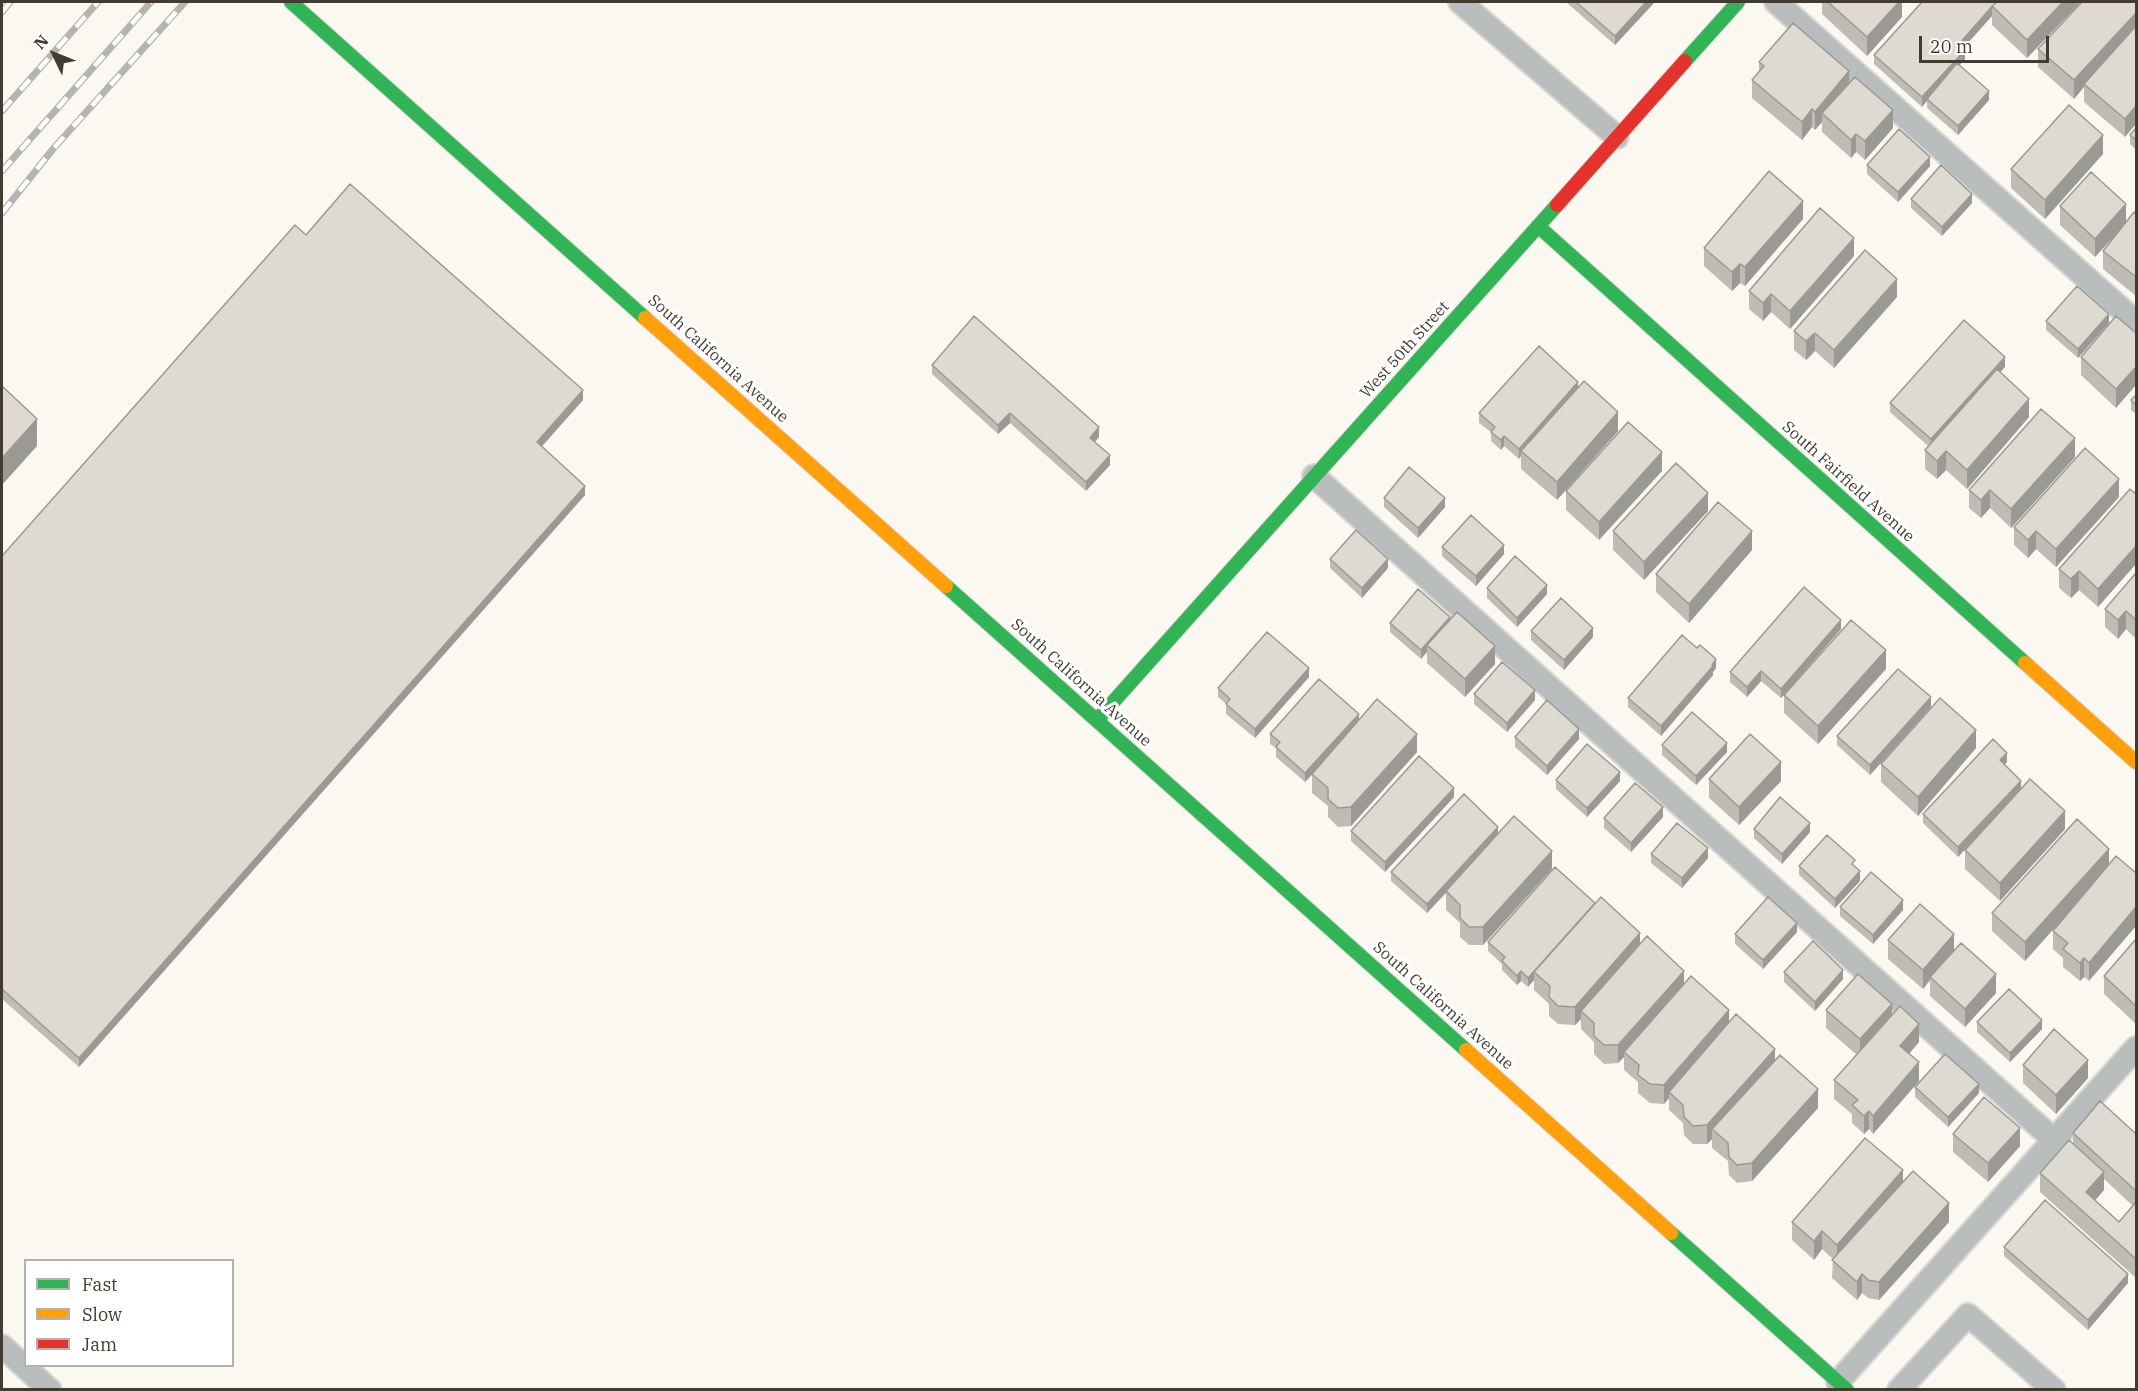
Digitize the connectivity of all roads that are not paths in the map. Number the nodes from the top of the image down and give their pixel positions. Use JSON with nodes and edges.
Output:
{"nodes":[{"id":1,"x":291,"y":2,"type":"edge"},
{"id":2,"x":1460,"y":2,"type":"edge"},
{"id":3,"x":1738,"y":2,"type":"edge"},
{"id":4,"x":1776,"y":2,"type":"edge"},
{"id":5,"x":1617,"y":137,"type":"junction"},
{"id":6,"x":1538,"y":226,"type":"junction"},
{"id":7,"x":2136,"y":322,"type":"edge"},
{"id":8,"x":1314,"y":476,"type":"junction"},
{"id":9,"x":1097,"y":720,"type":"junction"},
{"id":10,"x":2136,"y":762,"type":"edge"},
{"id":11,"x":2136,"y":1048,"type":"edge"},
{"id":12,"x":2054,"y":1140,"type":"junction"},
{"id":13,"x":2,"y":1346,"type":"edge"},
{"id":14,"x":24,"y":1366,"type":"edge"},
{"id":15,"x":25,"y":1367,"type":"edge"},
{"id":16,"x":1843,"y":1386,"type":"edge"},
{"id":17,"x":50,"y":1389,"type":"edge"},
{"id":18,"x":1899,"y":1389,"type":"edge"},
{"id":19,"x":2054,"y":1389,"type":"edge"}],
"edges":[{"from":1,"to":9,"type":"street","name":"South California Avenue"},
{"from":2,"to":5,"type":"lane"},
{"from":3,"to":5,"type":"street","name":"West 50th Street"},
{"from":4,"to":7,"type":"lane"},
{"from":5,"to":6,"type":"street","name":"West 50th Street"},
{"from":6,"to":8,"type":"street","name":"West 50th Street"},
{"from":6,"to":10,"type":"street","name":"South Fairfield Avenue"},
{"from":8,"to":9,"type":"street","name":"West 50th Street"},
{"from":8,"to":12,"type":"lane"},
{"from":9,"to":16,"type":"street","name":"South California Avenue"},
{"from":11,"to":12,"type":"lane"},
{"from":12,"to":16,"type":"lane"},
{"from":13,"to":14,"type":"lane"},
{"from":15,"to":17,"type":"lane"},
{"from":18,"to":19,"type":"lane"}]}
